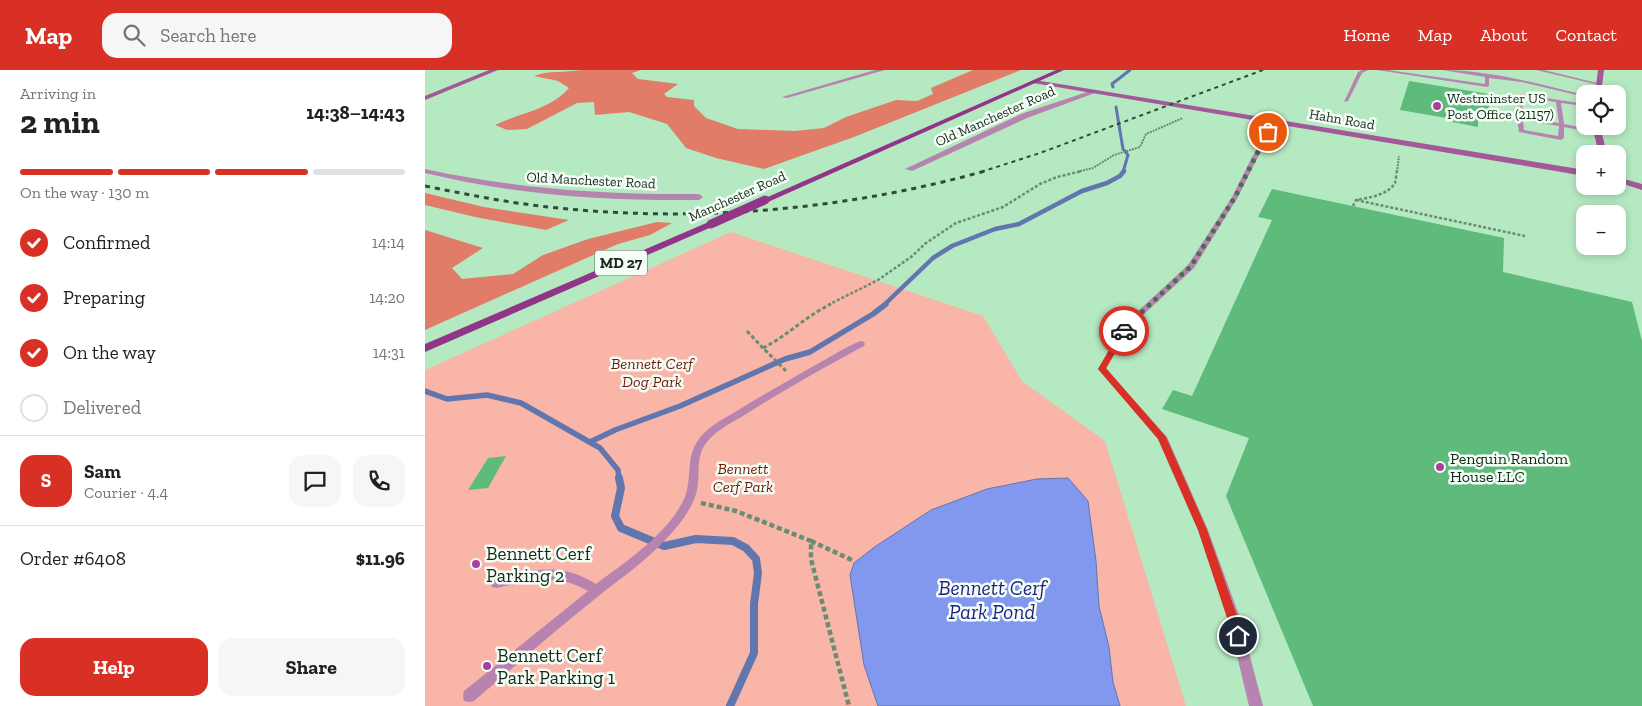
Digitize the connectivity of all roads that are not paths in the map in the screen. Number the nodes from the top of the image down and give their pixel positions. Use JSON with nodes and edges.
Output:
{"nodes":[{"id":1,"x":495,"y":70,"type":"edge"},
{"id":2,"x":882,"y":70,"type":"edge"},
{"id":3,"x":1061,"y":70,"type":"edge"},
{"id":4,"x":1366,"y":70,"type":"edge"},
{"id":5,"x":1379,"y":70,"type":"edge"},
{"id":6,"x":1444,"y":70,"type":"edge"},
{"id":7,"x":1538,"y":70,"type":"edge"},
{"id":8,"x":1572,"y":70,"type":"edge"},
{"id":9,"x":1601,"y":70,"type":"edge"},
{"id":10,"x":1487,"y":76,"type":"junction"},
{"id":11,"x":1035,"y":82,"type":"junction"},
{"id":12,"x":1599,"y":82,"type":"junction"},
{"id":13,"x":1599,"y":85,"type":"edge"},
{"id":14,"x":1093,"y":92,"type":"junction"},
{"id":15,"x":1576,"y":94,"type":"edge"},
{"id":16,"x":785,"y":97,"type":"dead end"},
{"id":17,"x":425,"y":98,"type":"edge"},
{"id":18,"x":1559,"y":100,"type":"junction"},
{"id":19,"x":1346,"y":101,"type":"dead end"},
{"id":20,"x":1576,"y":103,"type":"edge"},
{"id":21,"x":1520,"y":118,"type":"junction"},
{"id":22,"x":1275,"y":122,"type":"junction"},
{"id":23,"x":1562,"y":126,"type":"junction"},
{"id":24,"x":1576,"y":127,"type":"edge"},
{"id":25,"x":909,"y":168,"type":"dead end"},
{"id":26,"x":425,"y":171,"type":"edge"},
{"id":27,"x":1248,"y":171,"type":"joint"},
{"id":28,"x":1576,"y":172,"type":"edge"},
{"id":29,"x":1626,"y":179,"type":"edge"},
{"id":30,"x":1642,"y":180,"type":"edge"},
{"id":31,"x":1626,"y":181,"type":"edge"},
{"id":32,"x":1642,"y":187,"type":"edge"},
{"id":33,"x":699,"y":197,"type":"dead end"},
{"id":34,"x":861,"y":344,"type":"dead end"},
{"id":35,"x":425,"y":348,"type":"edge"},
{"id":36,"x":496,"y":584,"type":"dead end"},
{"id":37,"x":597,"y":590,"type":"junction"},
{"id":38,"x":469,"y":696,"type":"dead end"},
{"id":39,"x":1256,"y":706,"type":"edge"}],
"edges":[{"from":1,"to":17,"type":"main road"},
{"from":2,"to":16,"type":"street"},
{"from":3,"to":11,"type":"main road","name":"Manchester Road","number":"MD 27"},
{"from":4,"to":19,"type":"lane"},
{"from":5,"to":10,"type":"lane"},
{"from":6,"to":10,"type":"lane"},
{"from":7,"to":12,"type":"lane"},
{"from":8,"to":12,"type":"lane"},
{"from":9,"to":12,"type":"main road"},
{"from":10,"to":15,"type":"lane"},
{"from":11,"to":14,"type":"main road","name":"Hahn Road"},
{"from":11,"to":35,"type":"main road","name":"Manchester Road","number":"MD 27","bridge":true},
{"from":12,"to":13,"type":"main road"},
{"from":14,"to":22,"type":"main road","name":"Hahn Road"},
{"from":14,"to":25,"type":"street","name":"Old Manchester Road"},
{"from":18,"to":20,"type":"lane"},
{"from":18,"to":21,"type":"lane"},
{"from":18,"to":23,"type":"lane"},
{"from":21,"to":23,"type":"lane"},
{"from":21,"to":23,"type":"lane"},
{"from":22,"to":27,"type":"lane"},
{"from":22,"to":28,"type":"main road","name":"Hahn Road"},
{"from":23,"to":24,"type":"lane"},
{"from":26,"to":33,"type":"street","name":"Old Manchester Road"},
{"from":27,"to":39,"type":"lane"},
{"from":29,"to":30,"type":"main road"},
{"from":31,"to":32,"type":"main road"},
{"from":34,"to":37,"type":"lane"},
{"from":36,"to":37,"type":"lane"},
{"from":37,"to":38,"type":"lane"}]}
